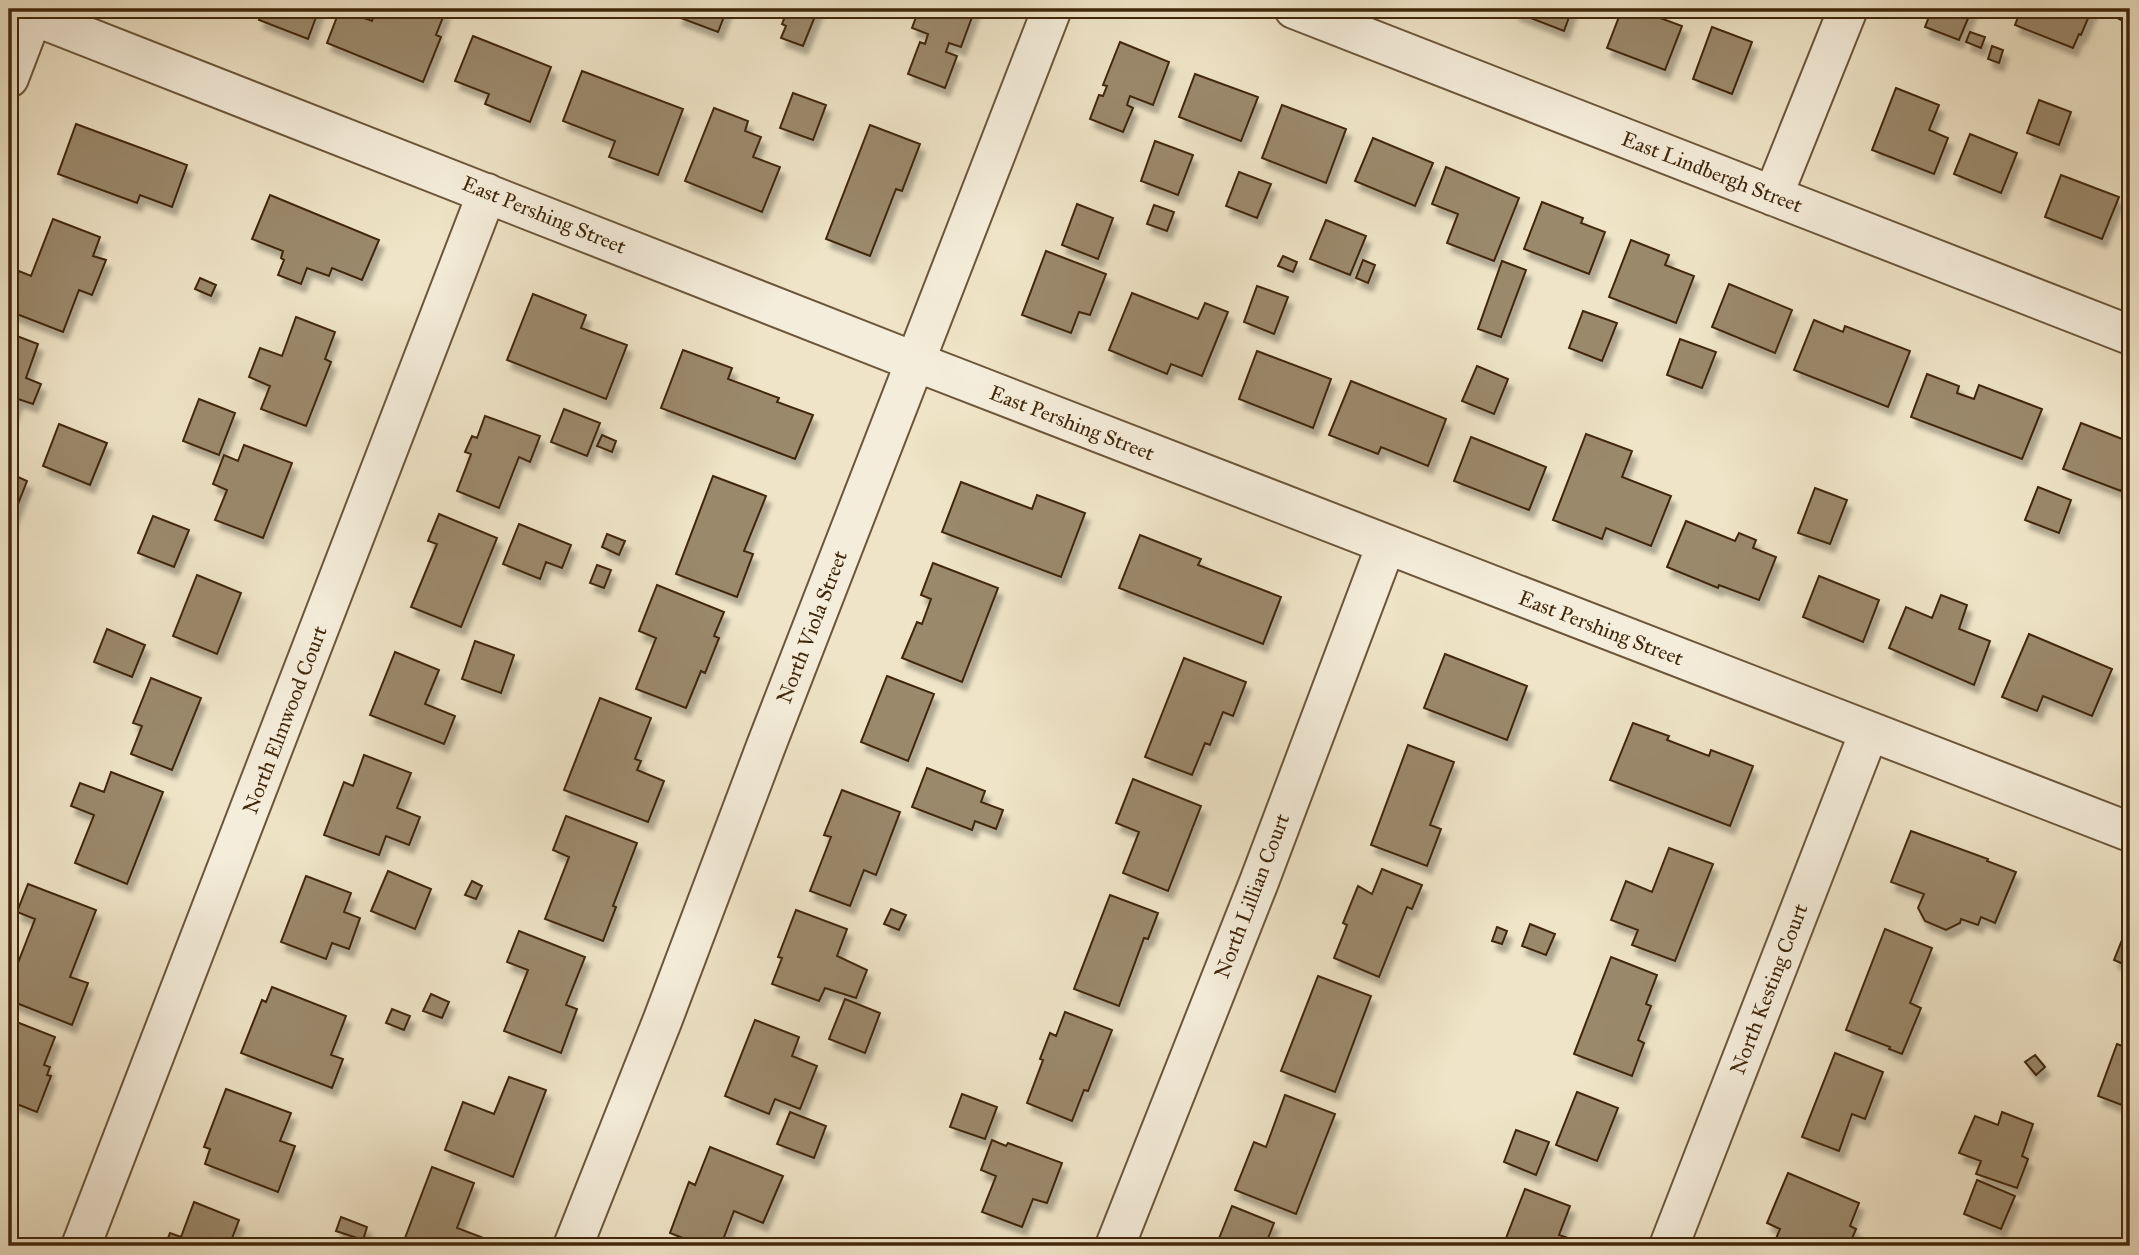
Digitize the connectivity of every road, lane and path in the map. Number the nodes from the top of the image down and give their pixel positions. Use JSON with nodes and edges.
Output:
{"nodes":[{"id":1,"x":1052,"y":9,"type":"edge"},
{"id":2,"x":1294,"y":9,"type":"edge"},
{"id":3,"x":1848,"y":9,"type":"edge"},
{"id":4,"x":24,"y":12,"type":"edge"},
{"id":5,"x":9,"y":78,"type":"edge"},
{"id":6,"x":487,"y":193,"type":"junction"},
{"id":7,"x":1773,"y":196,"type":"junction"},
{"id":8,"x":2130,"y":335,"type":"edge"},
{"id":9,"x":916,"y":362,"type":"junction"},
{"id":10,"x":1386,"y":545,"type":"junction"},
{"id":11,"x":1870,"y":732,"type":"junction"},
{"id":12,"x":2130,"y":832,"type":"edge"},
{"id":13,"x":81,"y":1246,"type":"edge"},
{"id":14,"x":573,"y":1246,"type":"edge"},
{"id":15,"x":1115,"y":1246,"type":"edge"},
{"id":16,"x":1669,"y":1246,"type":"edge"}],
"edges":[{"from":1,"to":9,"type":"street","name":"North Viola Street"},
{"from":2,"to":7,"type":"street","name":"East Lindbergh Street"},
{"from":3,"to":7,"type":"street"},
{"from":4,"to":5,"type":"street"},
{"from":4,"to":6,"type":"street","name":"East Pershing Street"},
{"from":6,"to":9,"type":"street","name":"East Pershing Street"},
{"from":6,"to":13,"type":"street","name":"North Elmwood Court"},
{"from":7,"to":8,"type":"street","name":"East Lindbergh Street"},
{"from":9,"to":10,"type":"street","name":"East Pershing Street"},
{"from":9,"to":14,"type":"street","name":"North Viola Street"},
{"from":10,"to":11,"type":"street","name":"East Pershing Street"},
{"from":10,"to":15,"type":"street","name":"North Lillian Court"},
{"from":11,"to":12,"type":"street","name":"East Pershing Street"},
{"from":11,"to":16,"type":"street","name":"North Kesting Court"}]}
